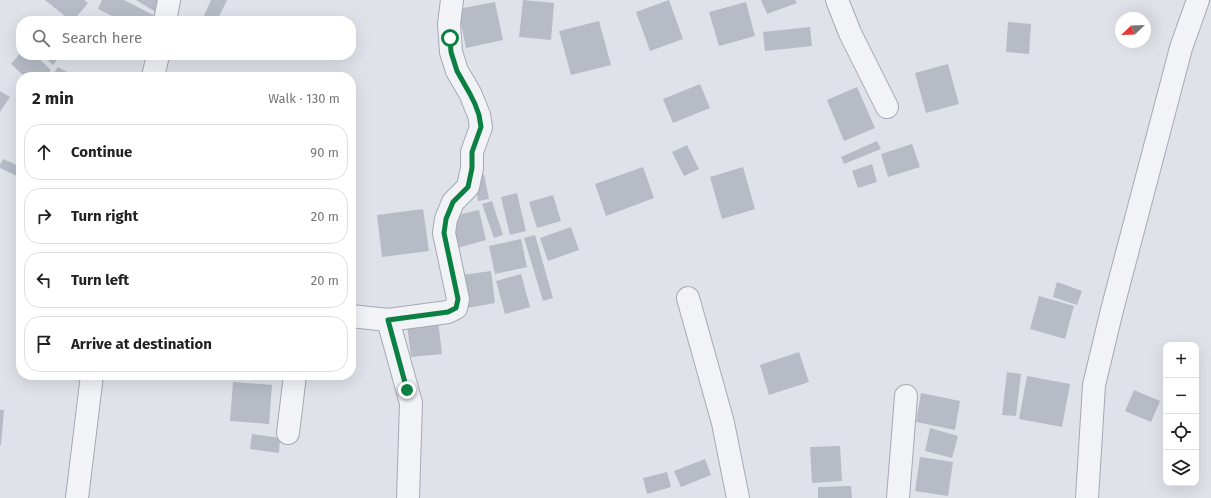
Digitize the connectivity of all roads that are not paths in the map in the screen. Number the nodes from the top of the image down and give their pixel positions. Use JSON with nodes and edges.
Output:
{"nodes":[{"id":1,"x":168,"y":0,"type":"edge"},
{"id":2,"x":452,"y":0,"type":"edge"},
{"id":3,"x":837,"y":0,"type":"edge"},
{"id":4,"x":1198,"y":0,"type":"edge"},
{"id":5,"x":166,"y":16,"type":"edge"},
{"id":6,"x":157,"y":60,"type":"edge"},
{"id":7,"x":154,"y":72,"type":"edge"},
{"id":8,"x":887,"y":107,"type":"dead end"},
{"id":9,"x":688,"y":298,"type":"dead end"},
{"id":10,"x":356,"y":317,"type":"edge"},
{"id":11,"x":388,"y":320,"type":"junction"},
{"id":12,"x":91,"y":380,"type":"edge"},
{"id":13,"x":294,"y":380,"type":"edge"},
{"id":14,"x":906,"y":396,"type":"dead end"},
{"id":15,"x":288,"y":433,"type":"dead end"},
{"id":16,"x":77,"y":498,"type":"edge"},
{"id":17,"x":408,"y":498,"type":"edge"},
{"id":18,"x":738,"y":498,"type":"edge"},
{"id":19,"x":898,"y":498,"type":"edge"},
{"id":20,"x":1087,"y":498,"type":"edge"}],
"edges":[{"from":1,"to":5,"type":"street"},
{"from":2,"to":11,"type":"street"},
{"from":3,"to":8,"type":"street"},
{"from":4,"to":20,"type":"street"},
{"from":6,"to":7,"type":"street"},
{"from":9,"to":18,"type":"street"},
{"from":10,"to":11,"type":"street"},
{"from":11,"to":17,"type":"street"},
{"from":12,"to":16,"type":"street"},
{"from":13,"to":15,"type":"street"},
{"from":14,"to":19,"type":"street"}]}
